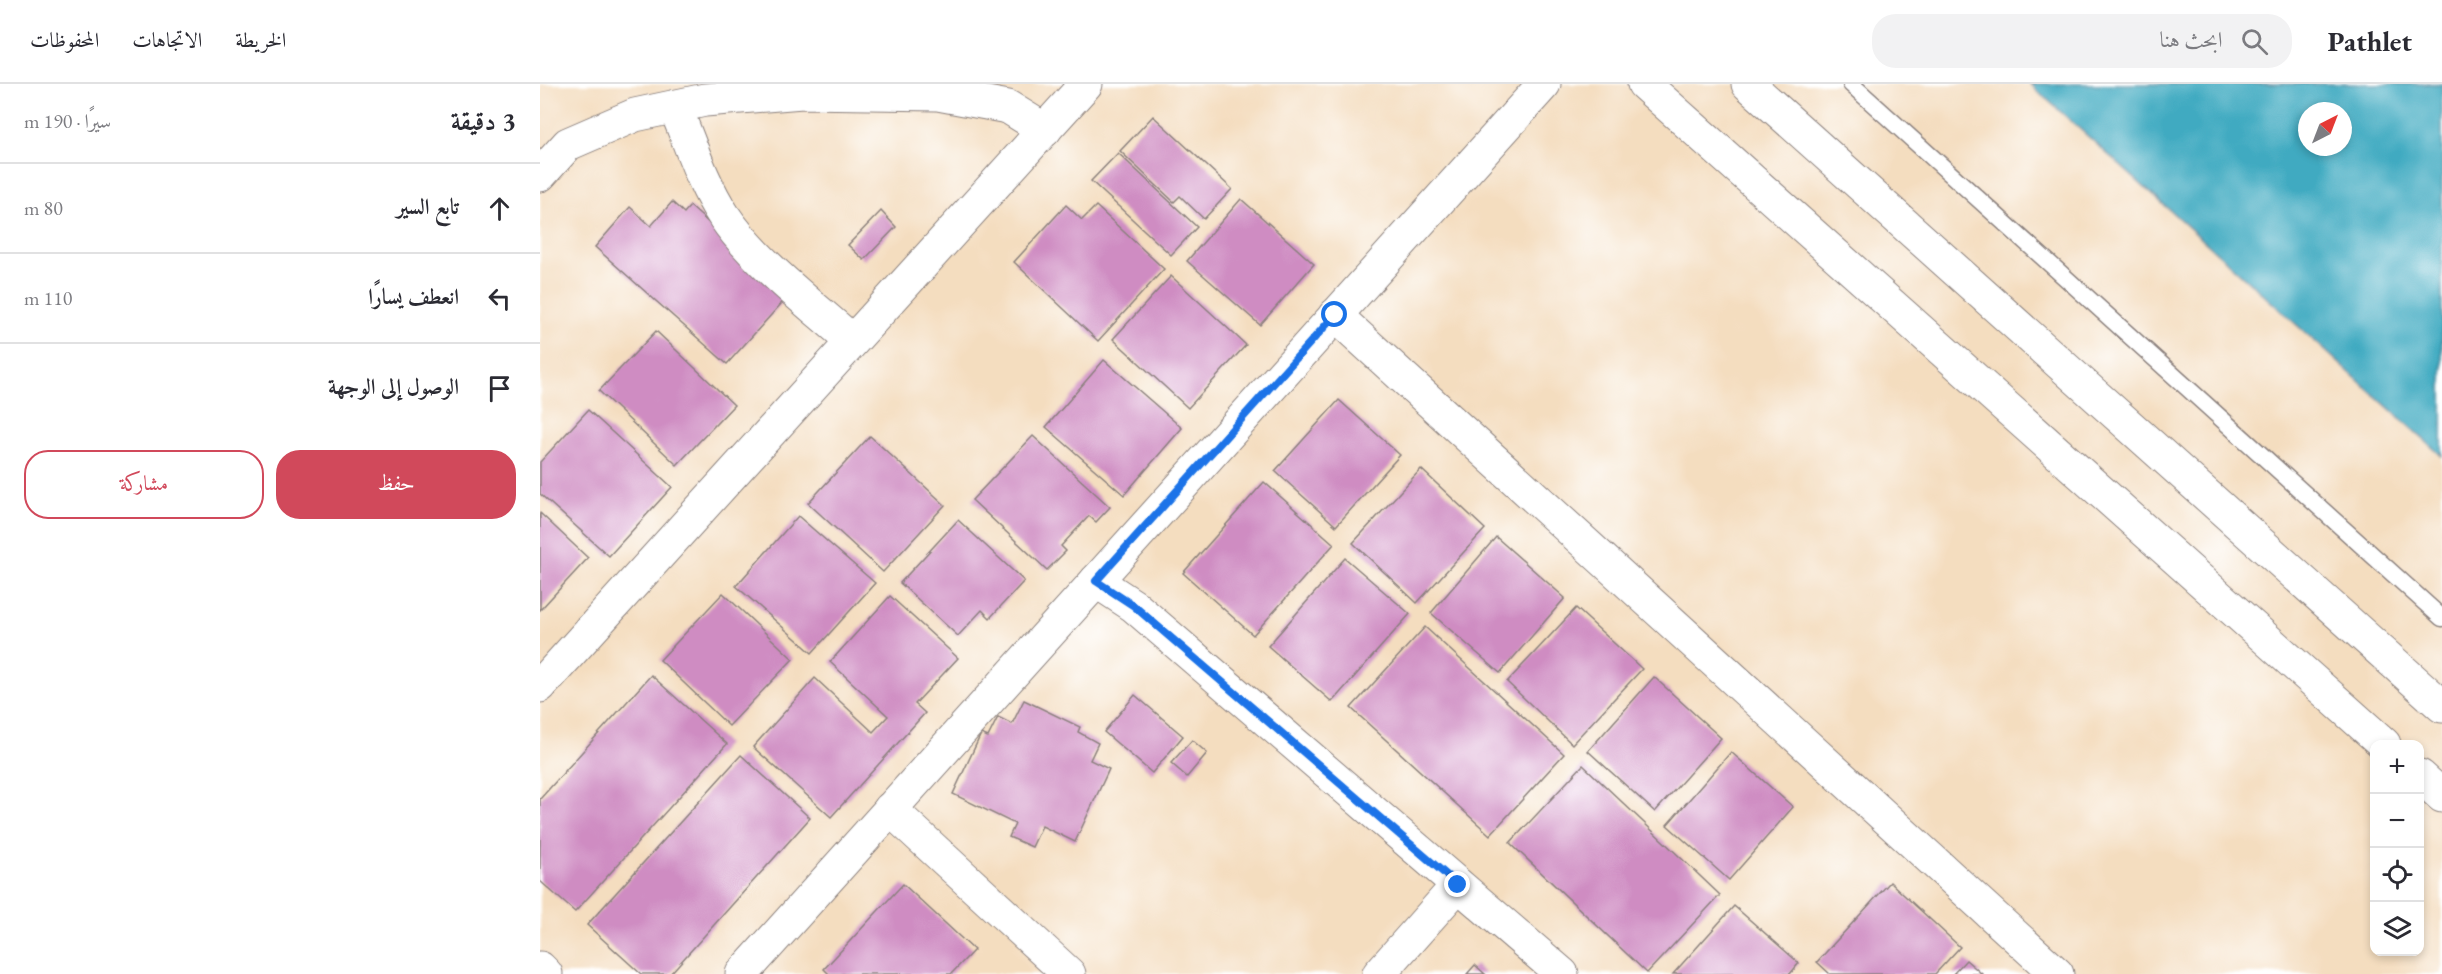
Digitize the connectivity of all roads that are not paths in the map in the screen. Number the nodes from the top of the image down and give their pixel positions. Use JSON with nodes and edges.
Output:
{"nodes":[{"id":1,"x":1086,"y":84,"type":"edge"},
{"id":2,"x":1544,"y":84,"type":"edge"},
{"id":3,"x":1644,"y":84,"type":"edge"},
{"id":4,"x":1748,"y":84,"type":"edge"},
{"id":5,"x":1851,"y":84,"type":"edge"},
{"id":6,"x":675,"y":107,"type":"junction"},
{"id":7,"x":1045,"y":130,"type":"junction"},
{"id":8,"x":540,"y":175,"type":"edge"},
{"id":9,"x":1335,"y":315,"type":"junction"},
{"id":10,"x":852,"y":341,"type":"junction"},
{"id":11,"x":1096,"y":581,"type":"junction"},
{"id":12,"x":2442,"y":618,"type":"edge"},
{"id":13,"x":540,"y":686,"type":"edge"},
{"id":14,"x":2442,"y":705,"type":"edge"},
{"id":15,"x":2380,"y":740,"type":"edge"},
{"id":16,"x":2424,"y":780,"type":"edge"},
{"id":17,"x":2442,"y":796,"type":"edge"},
{"id":18,"x":891,"y":809,"type":"junction"},
{"id":19,"x":1458,"y":885,"type":"junction"},
{"id":20,"x":540,"y":968,"type":"edge"},
{"id":21,"x":546,"y":974,"type":"edge"},
{"id":22,"x":742,"y":974,"type":"edge"},
{"id":23,"x":1069,"y":974,"type":"edge"},
{"id":24,"x":1379,"y":974,"type":"edge"},
{"id":25,"x":1562,"y":974,"type":"edge"},
{"id":26,"x":2057,"y":974,"type":"edge"}],
"edges":[{"from":1,"to":7,"type":"street"},
{"from":2,"to":9,"type":"street"},
{"from":3,"to":15,"type":"street"},
{"from":4,"to":14,"type":"street"},
{"from":5,"to":12,"type":"lane"},
{"from":6,"to":7,"type":"street"},
{"from":6,"to":8,"type":"street"},
{"from":6,"to":10,"type":"street"},
{"from":7,"to":10,"type":"street"},
{"from":9,"to":11,"type":"street"},
{"from":9,"to":26,"type":"street"},
{"from":10,"to":13,"type":"street"},
{"from":11,"to":18,"type":"street"},
{"from":11,"to":19,"type":"street"},
{"from":16,"to":17,"type":"street"},
{"from":18,"to":22,"type":"street"},
{"from":18,"to":23,"type":"street"},
{"from":19,"to":24,"type":"street"},
{"from":19,"to":25,"type":"street"},
{"from":20,"to":21,"type":"street"}]}
